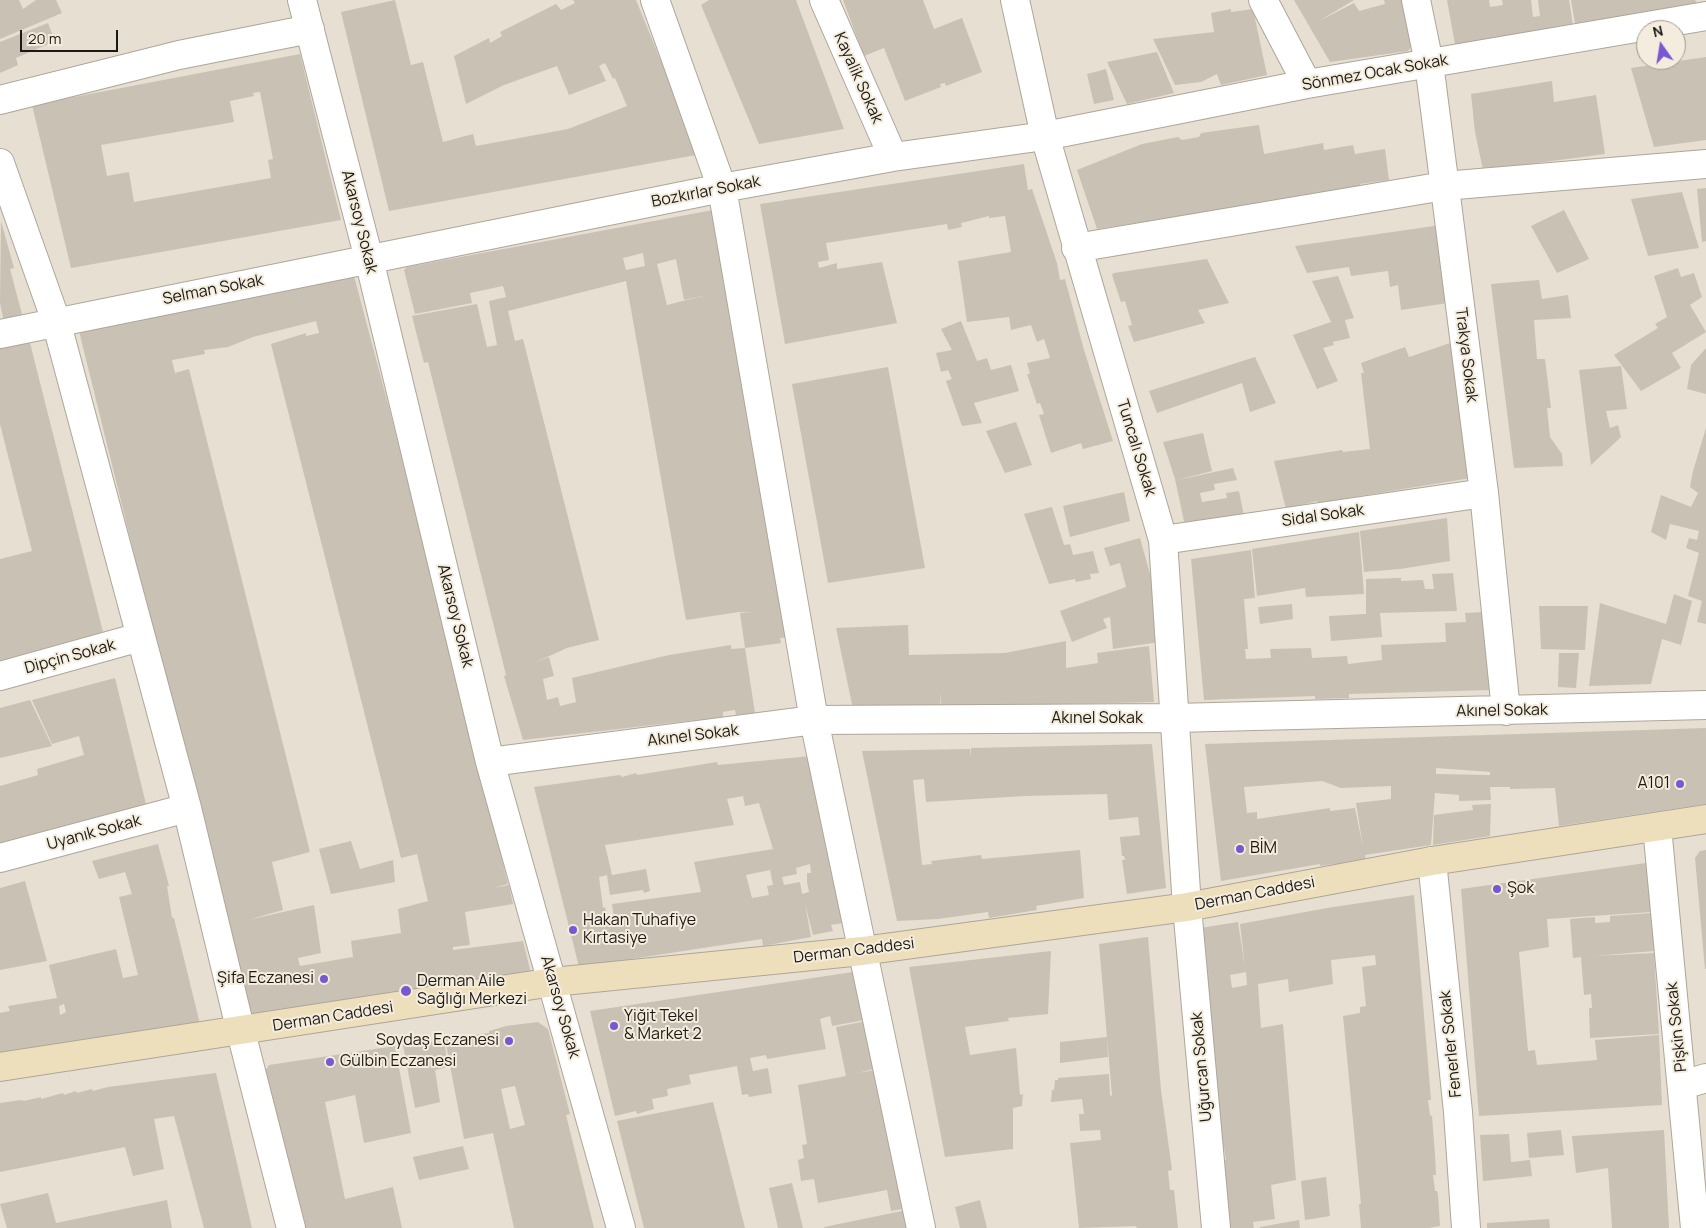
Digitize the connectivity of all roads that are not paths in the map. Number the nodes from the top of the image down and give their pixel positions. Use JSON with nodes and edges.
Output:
{"nodes":[{"id":1,"x":302,"y":0,"type":"edge"},
{"id":2,"x":655,"y":0,"type":"edge"},
{"id":3,"x":824,"y":0,"type":"edge"},
{"id":4,"x":1015,"y":0,"type":"edge"},
{"id":5,"x":1263,"y":0,"type":"edge"},
{"id":6,"x":1416,"y":0,"type":"edge"},
{"id":7,"x":1706,"y":16,"type":"edge"},
{"id":8,"x":310,"y":28,"type":"junction"},
{"id":9,"x":1428,"y":63,"type":"junction"},
{"id":10,"x":1307,"y":84,"type":"junction"},
{"id":11,"x":0,"y":100,"type":"edge"},
{"id":12,"x":1045,"y":136,"type":"junction"},
{"id":13,"x":893,"y":157,"type":"junction"},
{"id":14,"x":0,"y":163,"type":"edge"},
{"id":15,"x":1706,"y":164,"type":"edge"},
{"id":16,"x":1444,"y":186,"type":"junction"},
{"id":17,"x":722,"y":188,"type":"junction"},
{"id":18,"x":1076,"y":248,"type":"junction"},
{"id":19,"x":369,"y":259,"type":"junction"},
{"id":20,"x":56,"y":321,"type":"junction"},
{"id":21,"x":0,"y":334,"type":"edge"},
{"id":22,"x":1484,"y":492,"type":"junction"},
{"id":23,"x":1163,"y":540,"type":"junction"},
{"id":24,"x":140,"y":637,"type":"junction"},
{"id":25,"x":0,"y":676,"type":"edge"},
{"id":26,"x":1706,"y":705,"type":"edge"},
{"id":27,"x":1506,"y":711,"type":"junction"},
{"id":28,"x":1174,"y":718,"type":"junction"},
{"id":29,"x":814,"y":720,"type":"junction"},
{"id":30,"x":490,"y":762,"type":"junction"},
{"id":31,"x":187,"y":808,"type":"junction"},
{"id":32,"x":1706,"y":819,"type":"edge"},
{"id":33,"x":1657,"y":826,"type":"junction"},
{"id":34,"x":0,"y":858,"type":"edge"},
{"id":35,"x":1432,"y":861,"type":"junction"},
{"id":36,"x":1187,"y":907,"type":"junction"},
{"id":37,"x":862,"y":951,"type":"junction"},
{"id":38,"x":553,"y":982,"type":"junction"},
{"id":39,"x":241,"y":1032,"type":"junction"},
{"id":40,"x":0,"y":1068,"type":"edge"},
{"id":41,"x":1694,"y":1082,"type":"edge"},
{"id":42,"x":291,"y":1228,"type":"edge"},
{"id":43,"x":621,"y":1228,"type":"edge"},
{"id":44,"x":921,"y":1228,"type":"edge"},
{"id":45,"x":1216,"y":1228,"type":"edge"},
{"id":46,"x":1466,"y":1228,"type":"edge"},
{"id":47,"x":1695,"y":1228,"type":"edge"}],
"edges":[{"from":1,"to":8,"type":"street","name":"Akarsoy Sokak"},
{"from":2,"to":17,"type":"street"},
{"from":3,"to":13,"type":"street","name":"Kayalik Sokak"},
{"from":4,"to":12,"type":"street","name":"Tuncalı Sokak"},
{"from":5,"to":10,"type":"street"},
{"from":6,"to":9,"type":"street","name":"Trakya Sokak"},
{"from":7,"to":9,"type":"street","name":"Sönmez Ocak Sokak"},
{"from":8,"to":11,"type":"street"},
{"from":8,"to":19,"type":"street","name":"Akarsoy Sokak"},
{"from":9,"to":10,"type":"street","name":"Sönmez Ocak Sokak"},
{"from":9,"to":16,"type":"street","name":"Trakya Sokak"},
{"from":10,"to":12,"type":"street","name":"Sönmez Ocak Sokak"},
{"from":12,"to":13,"type":"street","name":"Bozkırlar Sokak"},
{"from":12,"to":18,"type":"street","name":"Tuncalı Sokak"},
{"from":13,"to":17,"type":"street","name":"Bozkırlar Sokak"},
{"from":14,"to":20,"type":"street"},
{"from":15,"to":16,"type":"street"},
{"from":16,"to":18,"type":"street"},
{"from":16,"to":22,"type":"street","name":"Trakya Sokak"},
{"from":17,"to":19,"type":"street","name":"Bozkırlar Sokak"},
{"from":17,"to":29,"type":"street"},
{"from":18,"to":23,"type":"street","name":"Tuncalı Sokak"},
{"from":19,"to":20,"type":"street","name":"Selman Sokak"},
{"from":19,"to":30,"type":"street","name":"Akarsoy Sokak"},
{"from":20,"to":21,"type":"street","name":"Selman Sokak"},
{"from":20,"to":24,"type":"street"},
{"from":22,"to":23,"type":"street","name":"Sidal Sokak"},
{"from":22,"to":27,"type":"street","name":"Trakya Sokak"},
{"from":23,"to":28,"type":"street","name":"Tuncalı Sokak"},
{"from":24,"to":25,"type":"street","name":"Dipçin Sokak"},
{"from":24,"to":31,"type":"street"},
{"from":26,"to":27,"type":"street","name":"Akınel Sokak"},
{"from":27,"to":28,"type":"street","name":"Akınel Sokak"},
{"from":28,"to":29,"type":"street","name":"Akınel Sokak"},
{"from":28,"to":36,"type":"street","name":"Tuncalı Sokak"},
{"from":29,"to":30,"type":"street","name":"Akınel Sokak"},
{"from":29,"to":37,"type":"street"},
{"from":30,"to":38,"type":"street","name":"Akarsoy Sokak"},
{"from":31,"to":34,"type":"street","name":"Uyanık Sokak"},
{"from":31,"to":39,"type":"street"},
{"from":32,"to":33,"type":"main road","name":"Derman Caddesi"},
{"from":33,"to":35,"type":"main road","name":"Derman Caddesi"},
{"from":33,"to":41,"type":"street","name":"Pişkin Sokak"},
{"from":35,"to":36,"type":"main road","name":"Derman Caddesi"},
{"from":35,"to":46,"type":"street","name":"Fenerler Sokak"},
{"from":36,"to":37,"type":"main road","name":"Derman Caddesi"},
{"from":36,"to":45,"type":"street","name":"Uğurcan Sokak"},
{"from":37,"to":38,"type":"main road","name":"Derman Caddesi"},
{"from":37,"to":44,"type":"street"},
{"from":38,"to":39,"type":"main road","name":"Derman Caddesi"},
{"from":38,"to":43,"type":"street","name":"Akarsoy Sokak"},
{"from":39,"to":40,"type":"main road","name":"Derman Caddesi"},
{"from":39,"to":42,"type":"street"},
{"from":41,"to":47,"type":"street","name":"Pişkin Sokak"}]}
